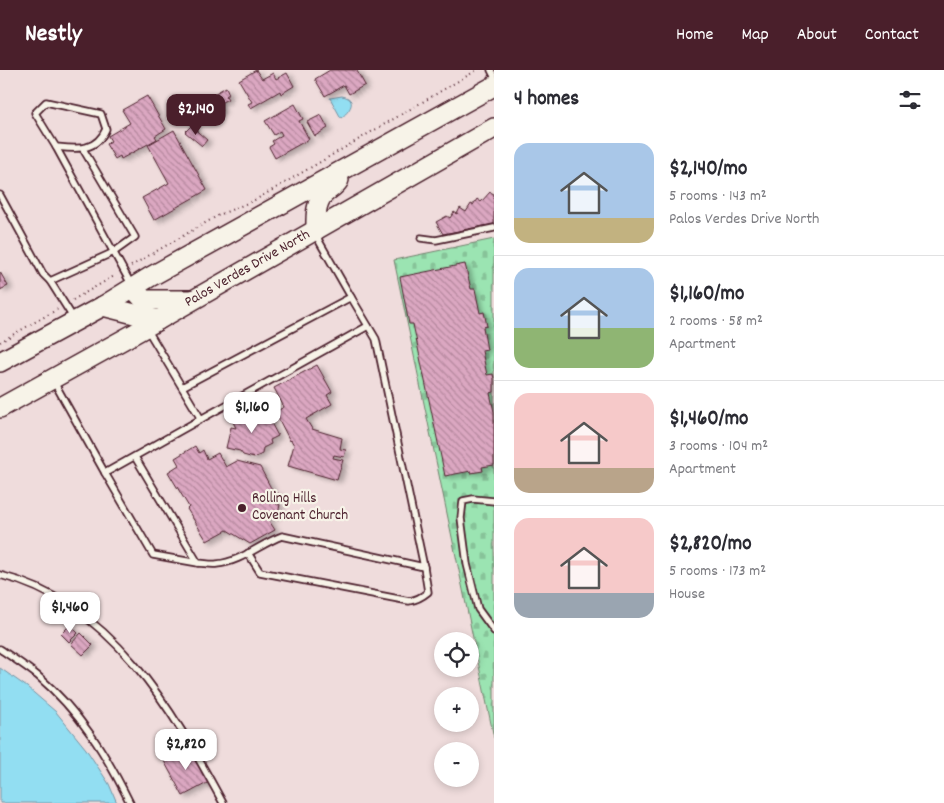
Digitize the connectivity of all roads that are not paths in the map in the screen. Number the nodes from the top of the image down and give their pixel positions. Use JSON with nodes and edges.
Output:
{"nodes":[{"id":1,"x":490,"y":70,"type":"edge"},
{"id":2,"x":494,"y":76,"type":"edge"},
{"id":3,"x":494,"y":86,"type":"edge"},
{"id":4,"x":494,"y":128,"type":"edge"},
{"id":5,"x":56,"y":147,"type":"junction"},
{"id":6,"x":83,"y":149,"type":"junction"},
{"id":7,"x":344,"y":170,"type":"junction"},
{"id":8,"x":0,"y":195,"type":"edge"},
{"id":9,"x":494,"y":228,"type":"edge"},
{"id":10,"x":316,"y":230,"type":"junction"},
{"id":11,"x":421,"y":238,"type":"dead end"},
{"id":12,"x":114,"y":252,"type":"junction"},
{"id":13,"x":50,"y":281,"type":"junction"},
{"id":14,"x":134,"y":288,"type":"junction"},
{"id":15,"x":351,"y":297,"type":"junction"},
{"id":16,"x":194,"y":300,"type":"junction"},
{"id":17,"x":103,"y":306,"type":"junction"},
{"id":18,"x":76,"y":321,"type":"junction"},
{"id":19,"x":152,"y":323,"type":"junction"},
{"id":20,"x":368,"y":326,"type":"junction"},
{"id":21,"x":0,"y":362,"type":"edge"},
{"id":22,"x":52,"y":379,"type":"junction"},
{"id":23,"x":182,"y":387,"type":"junction"},
{"id":24,"x":0,"y":408,"type":"edge"},
{"id":25,"x":201,"y":419,"type":"junction"},
{"id":26,"x":135,"y":457,"type":"junction"},
{"id":27,"x":104,"y":473,"type":"junction"},
{"id":28,"x":494,"y":501,"type":"edge"},
{"id":29,"x":248,"y":553,"type":"junction"},
{"id":30,"x":198,"y":563,"type":"junction"},
{"id":31,"x":424,"y":568,"type":"junction"},
{"id":32,"x":0,"y":575,"type":"edge"},
{"id":33,"x":494,"y":631,"type":"edge"},
{"id":34,"x":0,"y":649,"type":"edge"},
{"id":35,"x":130,"y":803,"type":"edge"},
{"id":36,"x":223,"y":803,"type":"edge"}],
"edges":[{"from":1,"to":2,"type":"lane"},
{"from":3,"to":7,"type":"main road"},
{"from":4,"to":10,"type":"main road","name":"Palos Verdes Drive North"},
{"from":5,"to":6,"type":"lane"},
{"from":5,"to":6,"type":"lane"},
{"from":5,"to":12,"type":"lane"},
{"from":6,"to":12,"type":"lane"},
{"from":7,"to":10,"type":"main road"},
{"from":7,"to":14,"type":"main road"},
{"from":8,"to":13,"type":"lane"},
{"from":9,"to":11,"type":"lane"},
{"from":10,"to":15,"type":"lane"},
{"from":10,"to":16,"type":"main road","name":"Palos Verdes Drive North"},
{"from":12,"to":13,"type":"lane"},
{"from":12,"to":14,"type":"lane"},
{"from":13,"to":18,"type":"lane"},
{"from":14,"to":16,"type":"main road"},
{"from":14,"to":17,"type":"main road"},
{"from":15,"to":20,"type":"lane"},
{"from":15,"to":23,"type":"lane"},
{"from":16,"to":19,"type":"main road","name":"Palos Verdes Drive North"},
{"from":17,"to":18,"type":"main road"},
{"from":17,"to":19,"type":"main road"},
{"from":18,"to":21,"type":"main road"},
{"from":19,"to":22,"type":"main road","name":"Palos Verdes Drive North"},
{"from":19,"to":23,"type":"lane"},
{"from":20,"to":25,"type":"lane"},
{"from":20,"to":31,"type":"lane"},
{"from":22,"to":24,"type":"main road","name":"Palos Verdes Drive North"},
{"from":22,"to":27,"type":"lane"},
{"from":23,"to":25,"type":"lane"},
{"from":25,"to":26,"type":"lane"},
{"from":26,"to":27,"type":"lane"},
{"from":26,"to":30,"type":"lane"},
{"from":27,"to":30,"type":"lane"},
{"from":28,"to":33,"type":"lane"},
{"from":29,"to":30,"type":"lane"},
{"from":29,"to":31,"type":"lane"},
{"from":29,"to":31,"type":"lane"},
{"from":32,"to":36,"type":"lane"},
{"from":34,"to":35,"type":"lane"}]}
